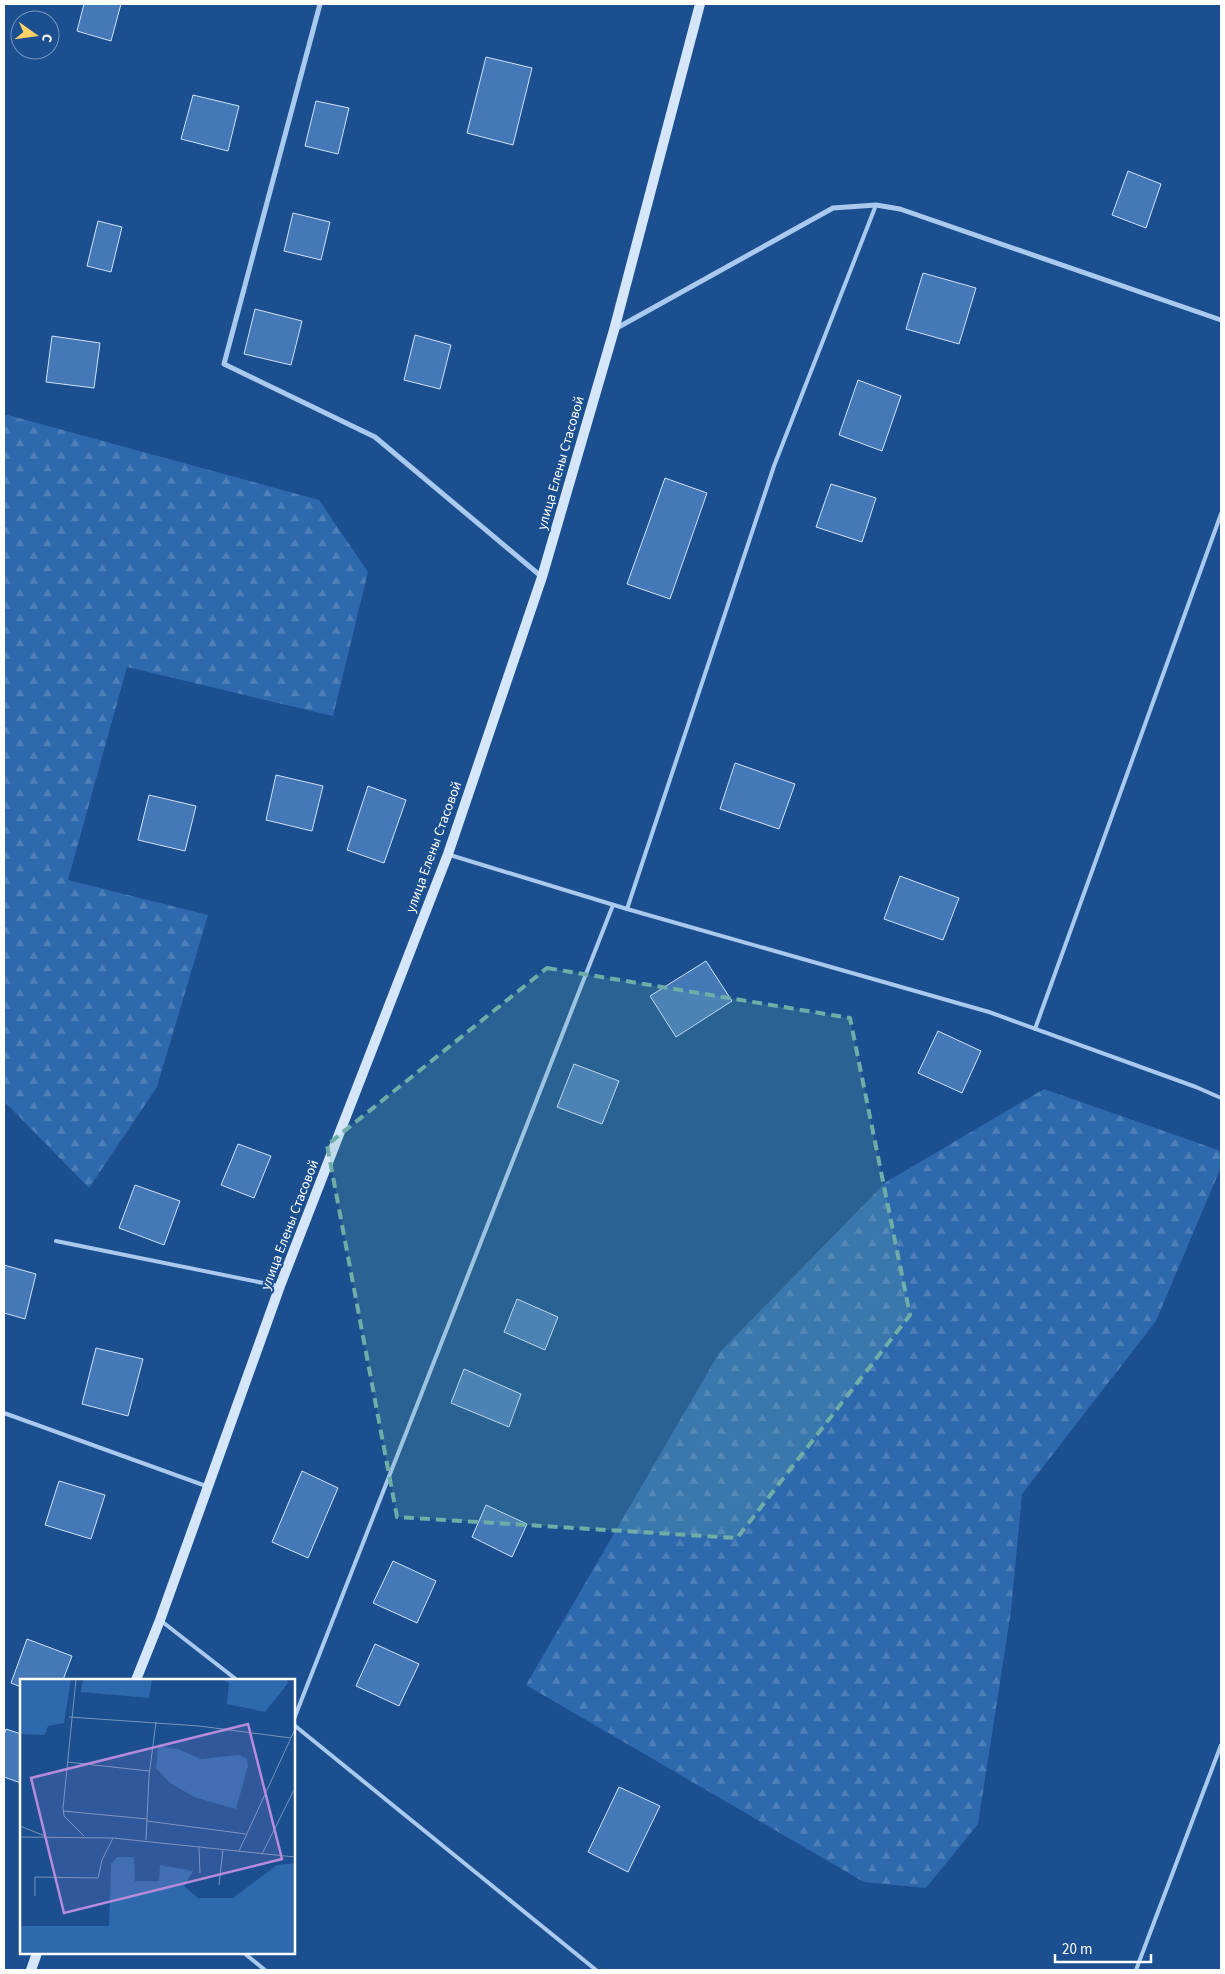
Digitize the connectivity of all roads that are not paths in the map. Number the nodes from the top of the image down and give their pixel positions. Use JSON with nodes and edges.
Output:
{"nodes":[{"id":1,"x":320,"y":4,"type":"edge"},
{"id":2,"x":700,"y":4,"type":"edge"},
{"id":3,"x":876,"y":205,"type":"junction"},
{"id":4,"x":1221,"y":320,"type":"edge"},
{"id":5,"x":614,"y":330,"type":"junction"},
{"id":6,"x":1221,"y":514,"type":"edge"},
{"id":7,"x":542,"y":577,"type":"junction"},
{"id":8,"x":448,"y":854,"type":"junction"},
{"id":9,"x":613,"y":904,"type":"junction"},
{"id":10,"x":627,"y":909,"type":"junction"},
{"id":11,"x":1035,"y":1029,"type":"junction"},
{"id":12,"x":1221,"y":1098,"type":"edge"},
{"id":13,"x":56,"y":1241,"type":"dead end"},
{"id":14,"x":280,"y":1286,"type":"junction"},
{"id":15,"x":4,"y":1413,"type":"edge"},
{"id":16,"x":208,"y":1486,"type":"junction"},
{"id":17,"x":160,"y":1620,"type":"junction"},
{"id":18,"x":136,"y":1679,"type":"edge"},
{"id":19,"x":236,"y":1679,"type":"edge"},
{"id":20,"x":295,"y":1716,"type":"edge"},
{"id":21,"x":295,"y":1725,"type":"edge"},
{"id":22,"x":1221,"y":1745,"type":"edge"},
{"id":23,"x":37,"y":1954,"type":"edge"},
{"id":24,"x":245,"y":1954,"type":"edge"},
{"id":25,"x":31,"y":1970,"type":"edge"},
{"id":26,"x":265,"y":1970,"type":"edge"},
{"id":27,"x":596,"y":1970,"type":"edge"},
{"id":28,"x":1136,"y":1970,"type":"edge"}],
"edges":[{"from":1,"to":7,"type":"street"},
{"from":2,"to":5,"type":"main road","name":"улица Елены Стасовой"},
{"from":3,"to":4,"type":"street"},
{"from":3,"to":5,"type":"street"},
{"from":3,"to":10,"type":"lane"},
{"from":5,"to":7,"type":"main road","name":"улица Елены Стасовой"},
{"from":6,"to":11,"type":"lane"},
{"from":7,"to":8,"type":"main road","name":"улица Елены Стасовой"},
{"from":8,"to":9,"type":"lane"},
{"from":8,"to":14,"type":"main road","name":"улица Елены Стасовой"},
{"from":9,"to":10,"type":"lane"},
{"from":9,"to":20,"type":"lane"},
{"from":10,"to":11,"type":"lane"},
{"from":11,"to":12,"type":"lane"},
{"from":13,"to":14,"type":"lane"},
{"from":14,"to":16,"type":"main road","name":"улица Елены Стасовой"},
{"from":15,"to":16,"type":"lane"},
{"from":16,"to":17,"type":"main road","name":"улица Елены Стасовой"},
{"from":17,"to":18,"type":"main road","name":"улица Елены Стасовой"},
{"from":17,"to":19,"type":"lane"},
{"from":21,"to":27,"type":"lane"},
{"from":22,"to":28,"type":"lane"},
{"from":23,"to":25,"type":"main road"},
{"from":24,"to":26,"type":"lane"}]}
